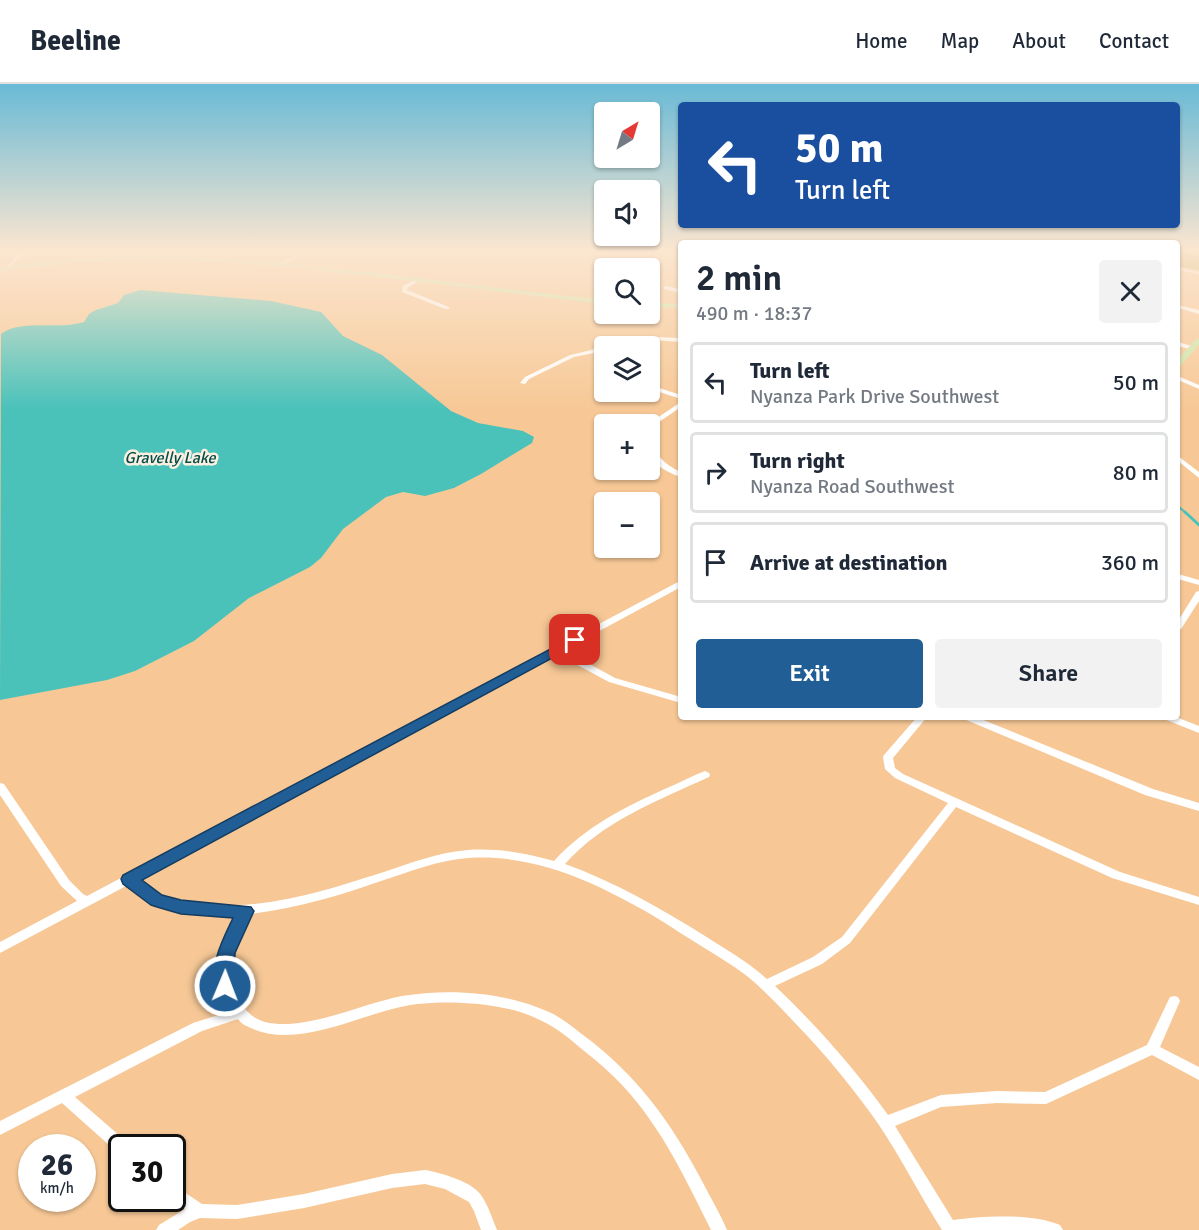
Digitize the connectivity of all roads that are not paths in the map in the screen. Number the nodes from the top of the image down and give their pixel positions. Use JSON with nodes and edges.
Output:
{"nodes":[{"id":1,"x":433,"y":302,"type":"edge"},
{"id":2,"x":660,"y":305,"type":"edge"},
{"id":3,"x":678,"y":306,"type":"edge"},
{"id":4,"x":1180,"y":307,"type":"edge"},
{"id":5,"x":447,"y":308,"type":"dead end"},
{"id":6,"x":1199,"y":312,"type":"edge"},
{"id":7,"x":660,"y":339,"type":"edge"},
{"id":8,"x":678,"y":340,"type":"edge"},
{"id":9,"x":1180,"y":344,"type":"edge"},
{"id":10,"x":1196,"y":345,"type":"edge"},
{"id":11,"x":594,"y":351,"type":"edge"},
{"id":12,"x":1180,"y":361,"type":"edge"},
{"id":13,"x":1180,"y":380,"type":"edge"},
{"id":14,"x":523,"y":383,"type":"dead end"},
{"id":15,"x":1199,"y":387,"type":"edge"},
{"id":16,"x":660,"y":390,"type":"edge"},
{"id":17,"x":678,"y":396,"type":"edge"},
{"id":18,"x":678,"y":406,"type":"edge"},
{"id":19,"x":660,"y":418,"type":"edge"},
{"id":20,"x":1180,"y":460,"type":"edge"},
{"id":21,"x":660,"y":464,"type":"edge"},
{"id":22,"x":678,"y":473,"type":"edge"},
{"id":23,"x":1199,"y":476,"type":"edge"},
{"id":24,"x":1180,"y":577,"type":"edge"},
{"id":25,"x":1199,"y":583,"type":"edge"},
{"id":26,"x":678,"y":586,"type":"edge"},
{"id":27,"x":1199,"y":594,"type":"edge"},
{"id":28,"x":1180,"y":624,"type":"edge"},
{"id":29,"x":557,"y":650,"type":"junction"},
{"id":30,"x":678,"y":699,"type":"edge"},
{"id":31,"x":919,"y":720,"type":"edge"},
{"id":32,"x":974,"y":720,"type":"edge"},
{"id":33,"x":1174,"y":720,"type":"edge"},
{"id":34,"x":1199,"y":730,"type":"edge"},
{"id":35,"x":705,"y":775,"type":"dead end"},
{"id":36,"x":0,"y":787,"type":"edge"},
{"id":37,"x":955,"y":801,"type":"junction"},
{"id":38,"x":1199,"y":807,"type":"edge"},
{"id":39,"x":556,"y":866,"type":"junction"},
{"id":40,"x":129,"y":879,"type":"junction"},
{"id":41,"x":87,"y":901,"type":"junction"},
{"id":42,"x":1199,"y":901,"type":"edge"},
{"id":43,"x":245,"y":911,"type":"junction"},
{"id":44,"x":0,"y":948,"type":"edge"},
{"id":45,"x":765,"y":985,"type":"junction"},
{"id":46,"x":1174,"y":1001,"type":"dead end"},
{"id":47,"x":240,"y":1012,"type":"junction"},
{"id":48,"x":1152,"y":1049,"type":"junction"},
{"id":49,"x":1199,"y":1074,"type":"edge"},
{"id":50,"x":63,"y":1095,"type":"junction"},
{"id":51,"x":885,"y":1123,"type":"junction"},
{"id":52,"x":0,"y":1128,"type":"edge"},
{"id":53,"x":108,"y":1135,"type":"edge"},
{"id":54,"x":186,"y":1201,"type":"edge"},
{"id":55,"x":200,"y":1211,"type":"junction"},
{"id":56,"x":950,"y":1229,"type":"edge"},
{"id":57,"x":164,"y":1230,"type":"edge"},
{"id":58,"x":489,"y":1230,"type":"edge"},
{"id":59,"x":719,"y":1230,"type":"edge"},
{"id":60,"x":1055,"y":1230,"type":"edge"}],
"edges":[{"from":1,"to":5,"type":"street"},
{"from":2,"to":3,"type":"main road"},
{"from":4,"to":6,"type":"street"},
{"from":7,"to":8,"type":"street"},
{"from":9,"to":10,"type":"street"},
{"from":10,"to":12,"type":"main road"},
{"from":11,"to":14,"type":"street"},
{"from":13,"to":15,"type":"street"},
{"from":16,"to":17,"type":"street"},
{"from":18,"to":19,"type":"street"},
{"from":20,"to":23,"type":"street"},
{"from":21,"to":22,"type":"street"},
{"from":24,"to":25,"type":"street"},
{"from":26,"to":29,"type":"street"},
{"from":27,"to":28,"type":"street"},
{"from":29,"to":30,"type":"street"},
{"from":29,"to":40,"type":"street"},
{"from":31,"to":37,"type":"street"},
{"from":32,"to":38,"type":"street"},
{"from":33,"to":34,"type":"street"},
{"from":35,"to":39,"type":"street"},
{"from":36,"to":41,"type":"street"},
{"from":37,"to":42,"type":"street"},
{"from":37,"to":45,"type":"street"},
{"from":39,"to":43,"type":"street"},
{"from":39,"to":45,"type":"street"},
{"from":40,"to":41,"type":"street"},
{"from":40,"to":43,"type":"street"},
{"from":41,"to":44,"type":"street"},
{"from":43,"to":47,"type":"street"},
{"from":45,"to":51,"type":"street"},
{"from":46,"to":48,"type":"street"},
{"from":47,"to":50,"type":"street"},
{"from":47,"to":59,"type":"street"},
{"from":48,"to":49,"type":"street"},
{"from":48,"to":51,"type":"street"},
{"from":50,"to":52,"type":"street"},
{"from":50,"to":53,"type":"street"},
{"from":51,"to":56,"type":"street"},
{"from":54,"to":55,"type":"street"},
{"from":55,"to":57,"type":"street"},
{"from":55,"to":58,"type":"street"},
{"from":56,"to":60,"type":"street"}]}
